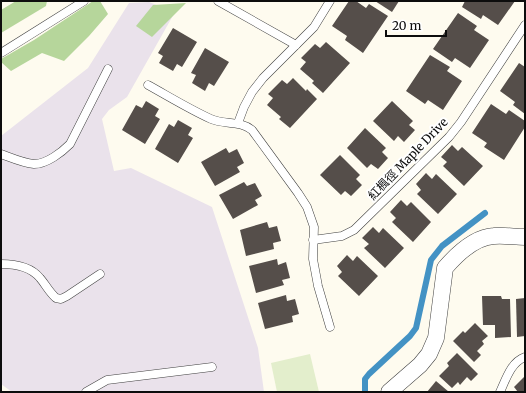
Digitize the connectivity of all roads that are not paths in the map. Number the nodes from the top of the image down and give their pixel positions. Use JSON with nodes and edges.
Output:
{"nodes":[{"id":1,"x":84,"y":1,"type":"edge"},
{"id":2,"x":218,"y":1,"type":"edge"},
{"id":3,"x":330,"y":1,"type":"edge"},
{"id":4,"x":525,"y":25,"type":"edge"},
{"id":5,"x":296,"y":45,"type":"junction"},
{"id":6,"x":1,"y":53,"type":"edge"},
{"id":7,"x":108,"y":69,"type":"dead end"},
{"id":8,"x":148,"y":84,"type":"dead end"},
{"id":9,"x":238,"y":123,"type":"junction"},
{"id":10,"x":1,"y":154,"type":"edge"},
{"id":11,"x":525,"y":237,"type":"edge"},
{"id":12,"x":314,"y":240,"type":"junction"},
{"id":13,"x":1,"y":264,"type":"edge"},
{"id":14,"x":100,"y":274,"type":"dead end"},
{"id":15,"x":330,"y":327,"type":"dead end"},
{"id":16,"x":525,"y":357,"type":"edge"},
{"id":17,"x":212,"y":367,"type":"dead end"},
{"id":18,"x":86,"y":392,"type":"edge"},
{"id":19,"x":389,"y":392,"type":"edge"},
{"id":20,"x":500,"y":392,"type":"edge"}],
"edges":[{"from":1,"to":6,"type":"lane"},
{"from":2,"to":5,"type":"lane"},
{"from":3,"to":5,"type":"lane"},
{"from":4,"to":12,"type":"lane","name":"紅楓徑 Maple Drive"},
{"from":5,"to":9,"type":"lane"},
{"from":7,"to":10,"type":"lane"},
{"from":8,"to":9,"type":"lane"},
{"from":9,"to":12,"type":"lane"},
{"from":11,"to":19,"type":"street"},
{"from":12,"to":15,"type":"lane"},
{"from":13,"to":14,"type":"lane"},
{"from":16,"to":20,"type":"lane"},
{"from":17,"to":18,"type":"lane"}]}
